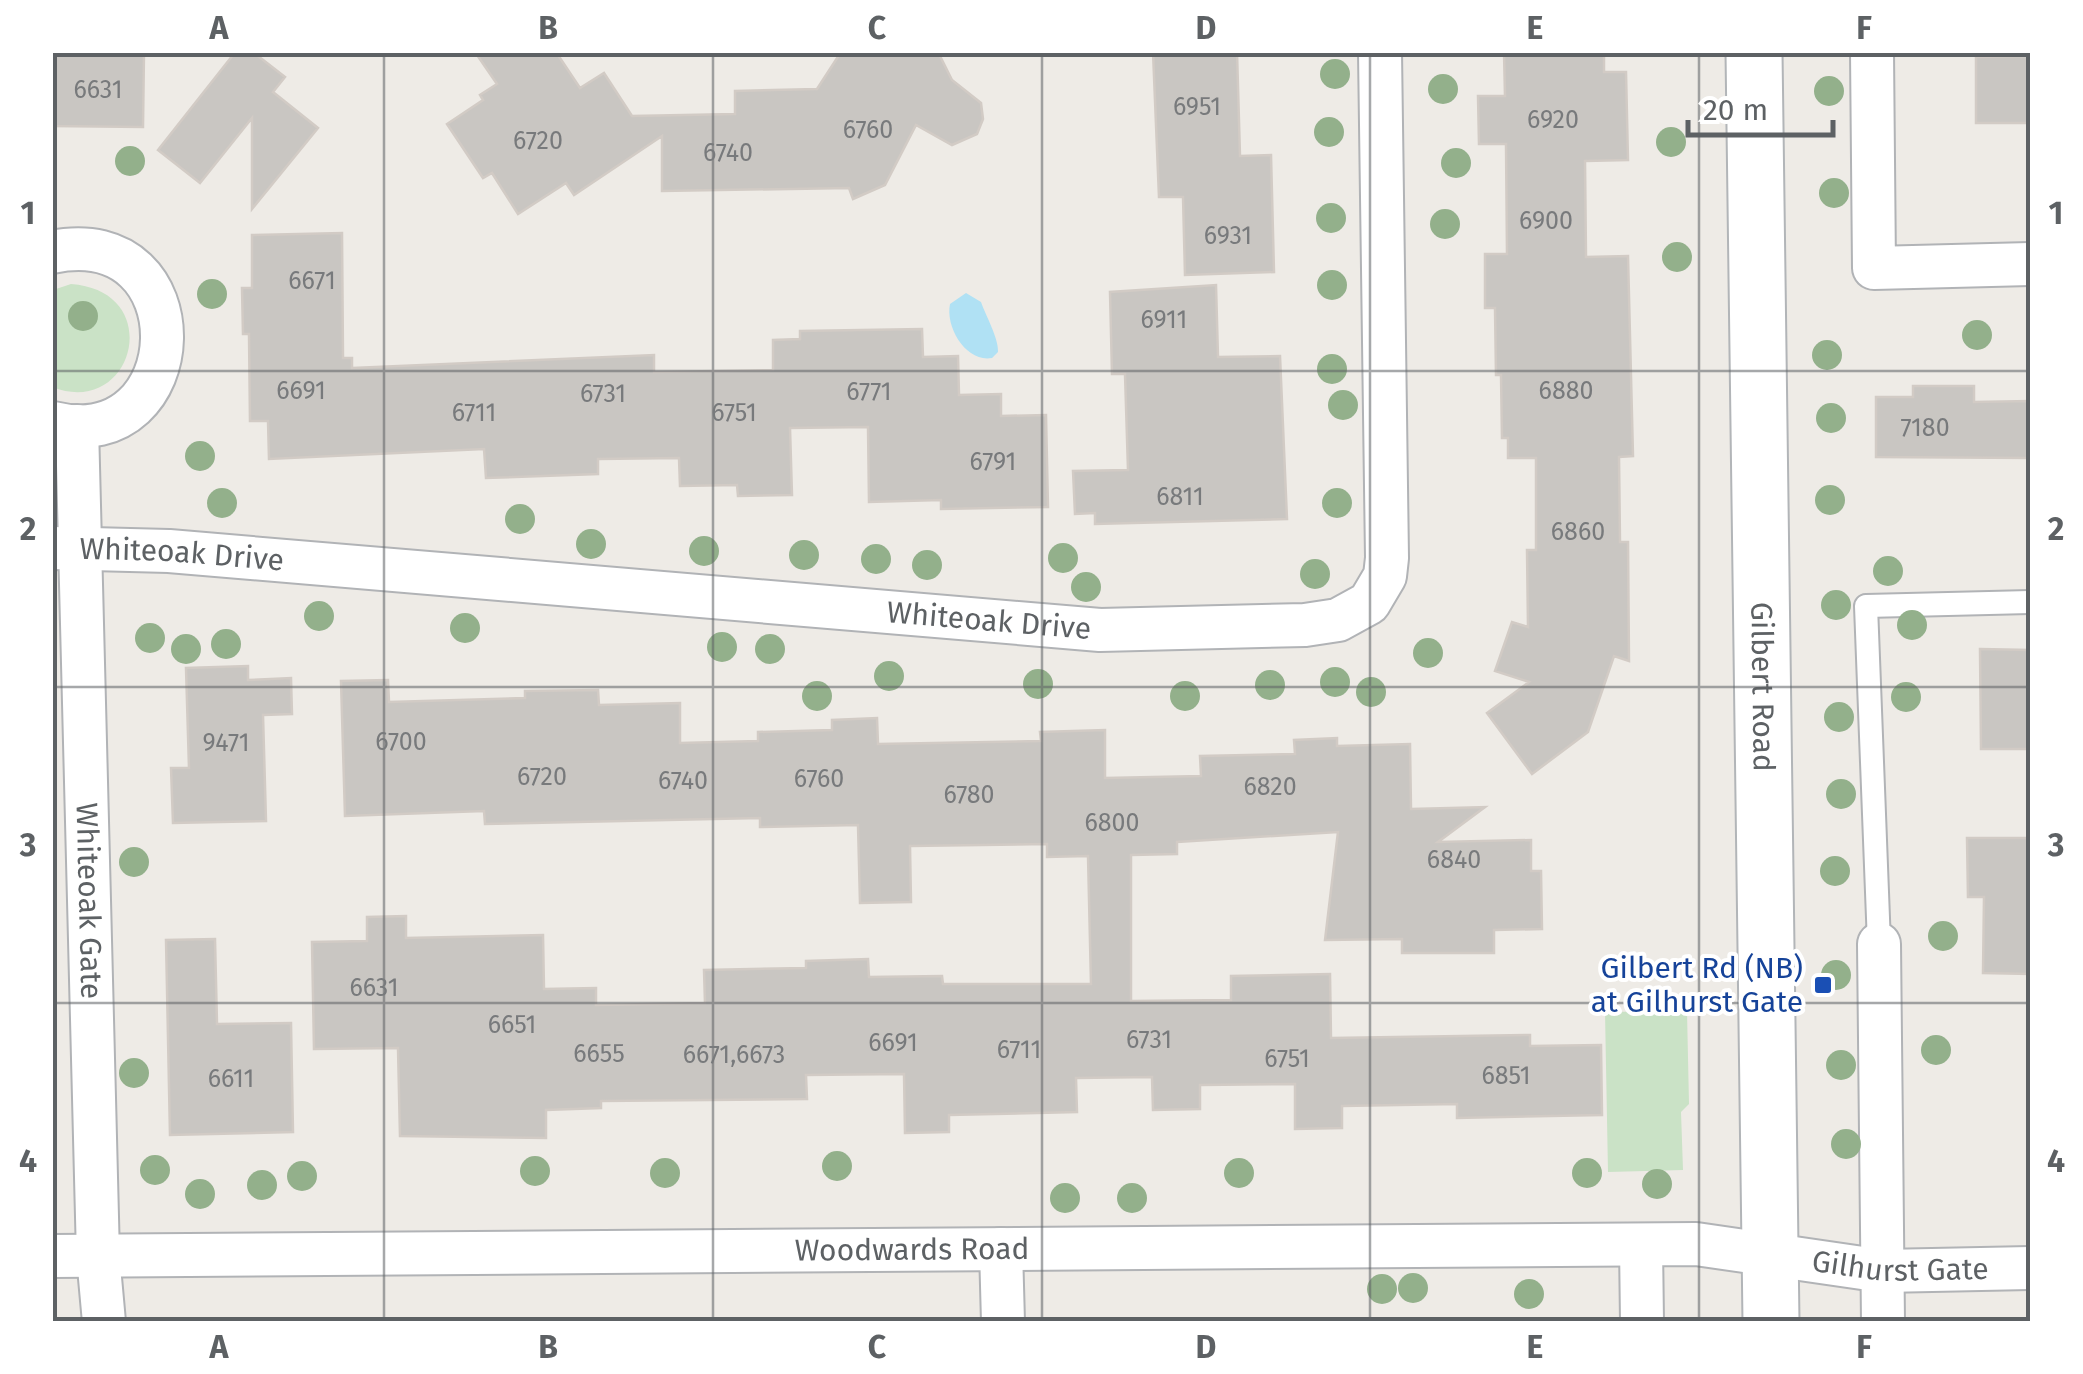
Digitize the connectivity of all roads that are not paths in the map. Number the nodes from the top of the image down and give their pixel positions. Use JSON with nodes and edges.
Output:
{"nodes":[{"id":1,"x":1380,"y":52,"type":"edge"},
{"id":2,"x":1754,"y":52,"type":"edge"},
{"id":3,"x":1872,"y":52,"type":"edge"},
{"id":4,"x":52,"y":252,"type":"edge"},
{"id":5,"x":2030,"y":264,"type":"edge"},
{"id":6,"x":65,"y":425,"type":"edge"},
{"id":7,"x":67,"y":548,"type":"edge"},
{"id":8,"x":2030,"y":602,"type":"edge"},
{"id":9,"x":1879,"y":944,"type":"joint"},
{"id":10,"x":1641,"y":1246,"type":"junction"},
{"id":11,"x":1002,"y":1250,"type":"junction"},
{"id":12,"x":52,"y":1256,"type":"edge"},
{"id":13,"x":98,"y":1256,"type":"junction"},
{"id":14,"x":1771,"y":1257,"type":"junction"},
{"id":15,"x":2030,"y":1268,"type":"edge"},
{"id":16,"x":1882,"y":1271,"type":"junction"},
{"id":17,"x":104,"y":1322,"type":"edge"},
{"id":18,"x":1003,"y":1322,"type":"edge"},
{"id":19,"x":1642,"y":1322,"type":"edge"},
{"id":20,"x":1772,"y":1322,"type":"edge"},
{"id":21,"x":1884,"y":1322,"type":"edge"}],
"edges":[{"from":1,"to":7,"type":"street","name":"Whiteoak Drive"},
{"from":2,"to":14,"type":"main road","name":"Gilbert Road"},
{"from":3,"to":5,"type":"street"},
{"from":4,"to":6,"type":"street"},
{"from":6,"to":7,"type":"street","name":"Whiteoak Gate"},
{"from":7,"to":13,"type":"street","name":"Whiteoak Gate"},
{"from":8,"to":9,"type":"lane"},
{"from":9,"to":16,"type":"street"},
{"from":10,"to":11,"type":"street","name":"Woodwards Road"},
{"from":10,"to":14,"type":"street","name":"Woodwards Road"},
{"from":10,"to":19,"type":"street"},
{"from":11,"to":13,"type":"street","name":"Woodwards Road"},
{"from":11,"to":18,"type":"street"},
{"from":12,"to":13,"type":"street","name":"Woodwards Road"},
{"from":13,"to":17,"type":"street","name":"Whiteoak Gate"},
{"from":14,"to":16,"type":"street","name":"Gilhurst Gate"},
{"from":14,"to":20,"type":"main road","name":"Gilbert Road"},
{"from":15,"to":16,"type":"street","name":"Gilhurst Gate"},
{"from":16,"to":21,"type":"street"}]}
